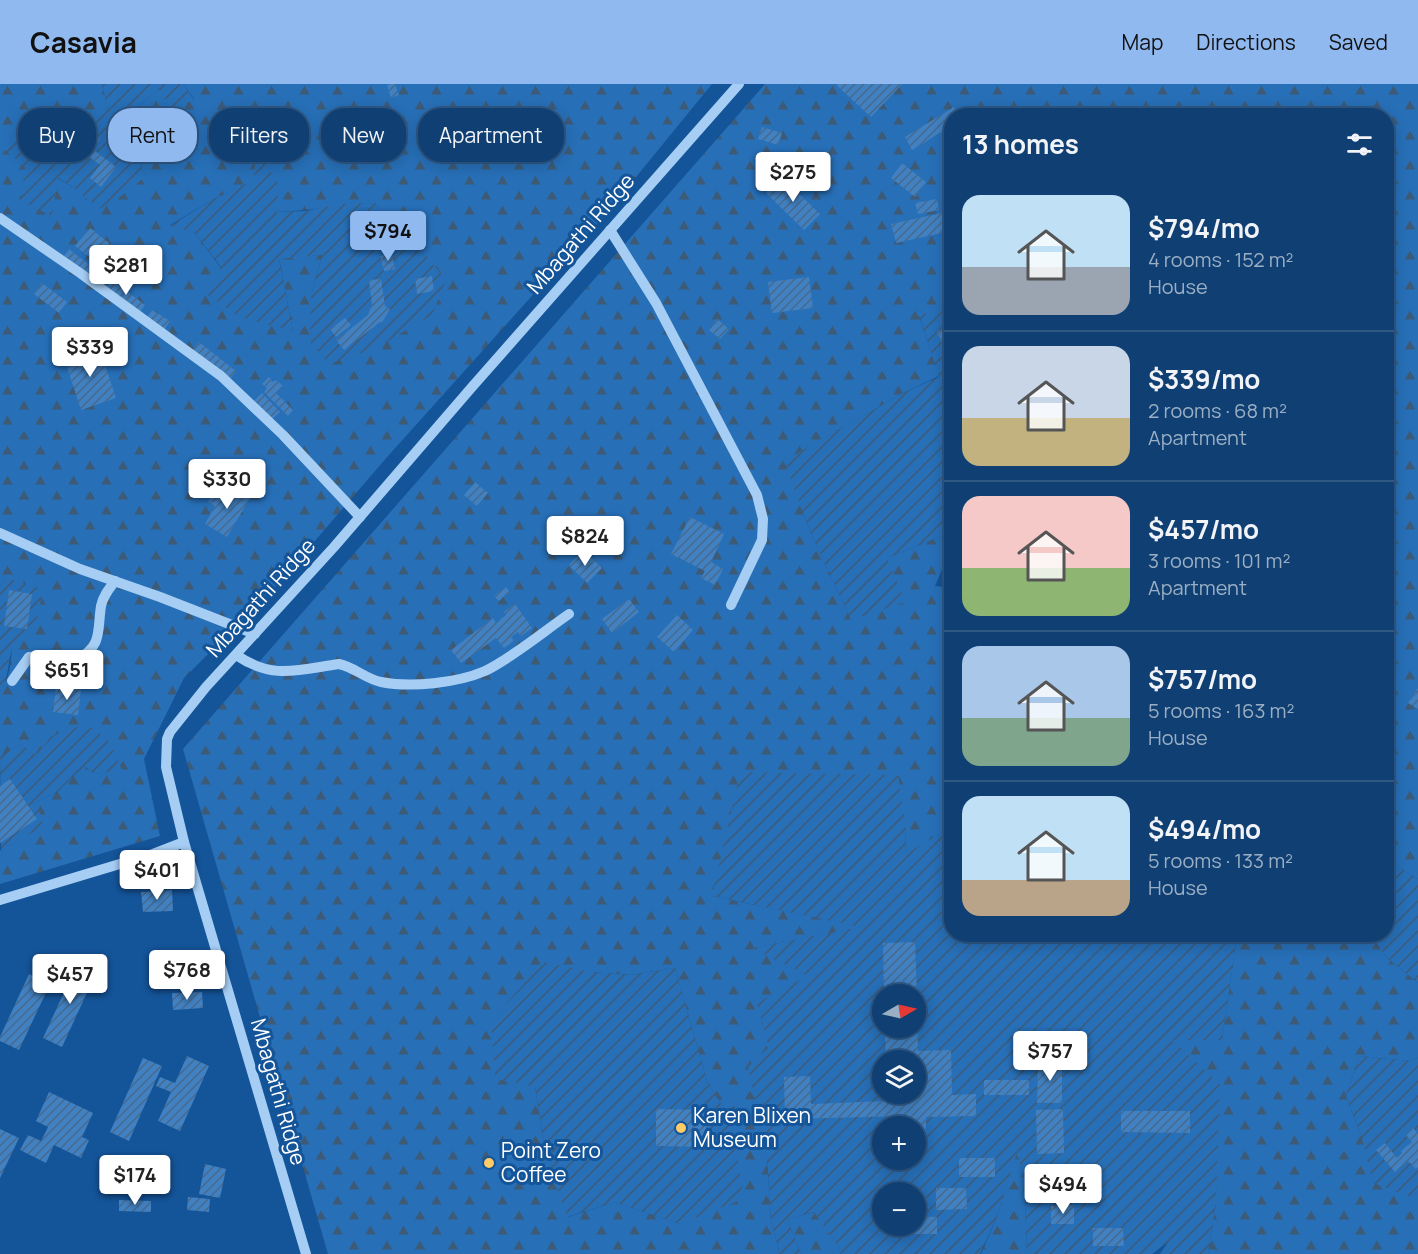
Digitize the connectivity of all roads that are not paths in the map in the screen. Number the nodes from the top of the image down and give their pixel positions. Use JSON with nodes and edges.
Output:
{"nodes":[{"id":1,"x":740,"y":84,"type":"edge"},
{"id":2,"x":0,"y":218,"type":"edge"},
{"id":3,"x":610,"y":230,"type":"junction"},
{"id":4,"x":360,"y":517,"type":"junction"},
{"id":5,"x":0,"y":533,"type":"edge"},
{"id":6,"x":115,"y":581,"type":"junction"},
{"id":7,"x":731,"y":605,"type":"dead end"},
{"id":8,"x":569,"y":614,"type":"dead end"},
{"id":9,"x":255,"y":634,"type":"junction"},
{"id":10,"x":236,"y":656,"type":"junction"},
{"id":11,"x":12,"y":681,"type":"dead end"},
{"id":12,"x":184,"y":842,"type":"junction"},
{"id":13,"x":0,"y":900,"type":"edge"},
{"id":14,"x":306,"y":1254,"type":"edge"}],
"edges":[{"from":1,"to":3,"type":"street","name":"Mbagathi Ridge"},
{"from":2,"to":4,"type":"street"},
{"from":3,"to":4,"type":"street","name":"Mbagathi Ridge"},
{"from":3,"to":7,"type":"street"},
{"from":4,"to":9,"type":"street","name":"Mbagathi Ridge"},
{"from":5,"to":6,"type":"street"},
{"from":6,"to":9,"type":"street"},
{"from":6,"to":11,"type":"street"},
{"from":8,"to":10,"type":"street"},
{"from":9,"to":10,"type":"street","name":"Mbagathi Ridge"},
{"from":10,"to":12,"type":"street","name":"Mbagathi Ridge"},
{"from":12,"to":13,"type":"street"},
{"from":12,"to":14,"type":"street","name":"Mbagathi Ridge"}]}
